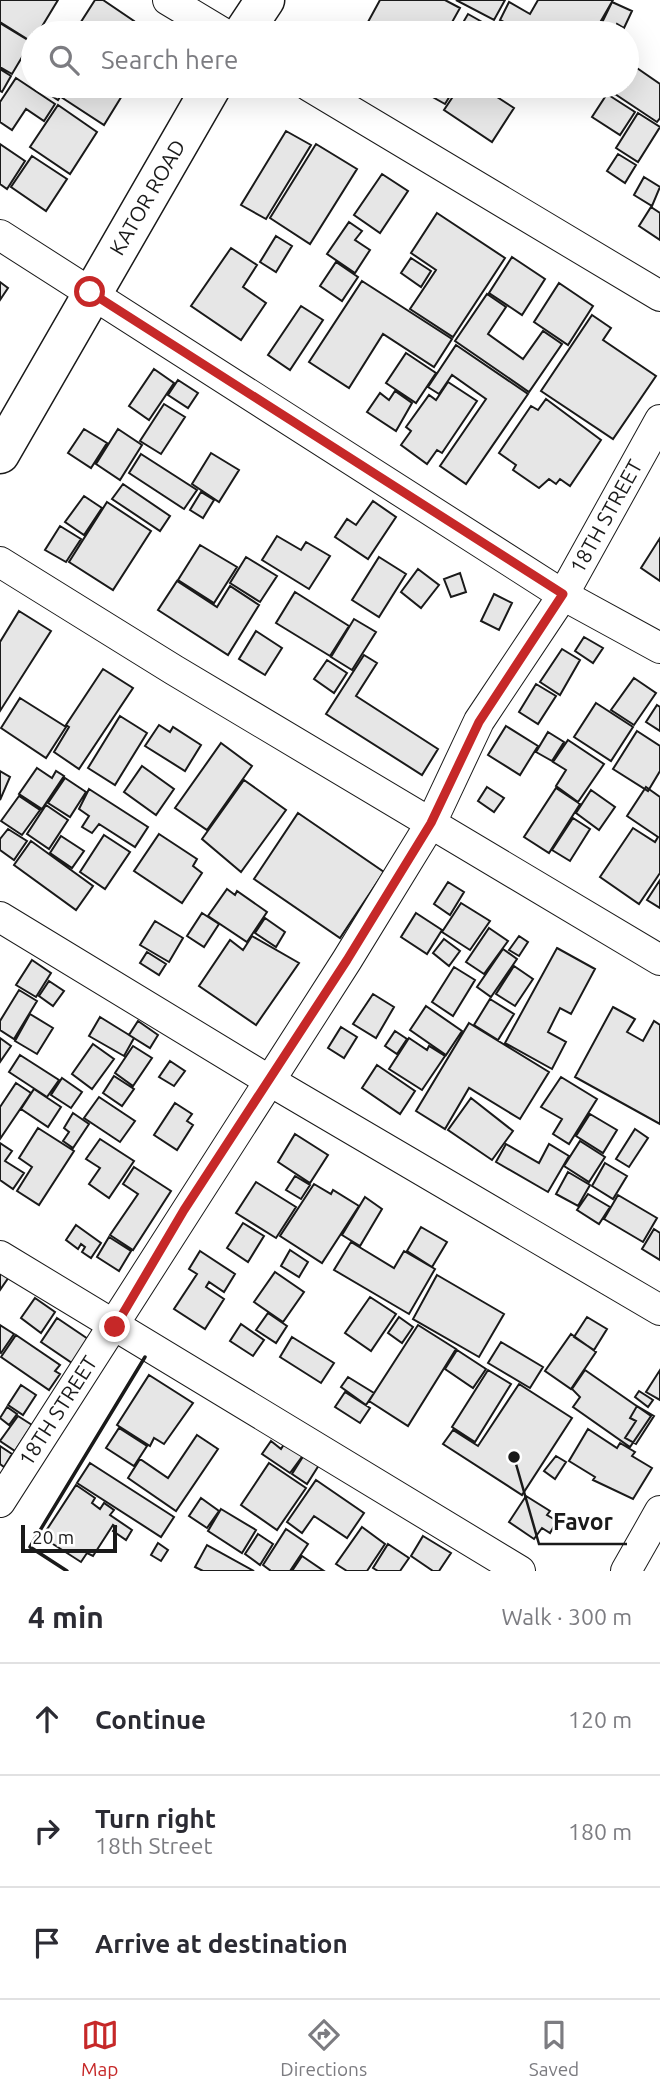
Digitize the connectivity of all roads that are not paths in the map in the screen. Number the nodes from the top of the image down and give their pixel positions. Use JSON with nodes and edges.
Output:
{"nodes":[{"id":1,"x":168,"y":0,"type":"edge"},
{"id":2,"x":265,"y":0,"type":"edge"},
{"id":3,"x":203,"y":21,"type":"edge"},
{"id":4,"x":251,"y":21,"type":"edge"},
{"id":5,"x":205,"y":98,"type":"edge"},
{"id":6,"x":329,"y":98,"type":"edge"},
{"id":7,"x":0,"y":235,"type":"edge"},
{"id":8,"x":90,"y":292,"type":"junction"},
{"id":9,"x":660,"y":296,"type":"edge"},
{"id":10,"x":660,"y":420,"type":"edge"},
{"id":11,"x":0,"y":454,"type":"edge"},
{"id":12,"x":0,"y":562,"type":"edge"},
{"id":13,"x":563,"y":594,"type":"junction"},
{"id":14,"x":660,"y":648,"type":"edge"},
{"id":15,"x":431,"y":823,"type":"junction"},
{"id":16,"x":0,"y":917,"type":"edge"},
{"id":17,"x":660,"y":961,"type":"edge"},
{"id":18,"x":270,"y":1081,"type":"junction"},
{"id":19,"x":0,"y":1256,"type":"edge"},
{"id":20,"x":660,"y":1310,"type":"edge"},
{"id":21,"x":115,"y":1327,"type":"junction"},
{"id":22,"x":0,"y":1502,"type":"edge"},
{"id":23,"x":660,"y":1511,"type":"edge"},
{"id":24,"x":520,"y":1571,"type":"edge"},
{"id":25,"x":626,"y":1571,"type":"edge"}],
"edges":[{"from":1,"to":3,"type":"street"},
{"from":2,"to":4,"type":"main road"},
{"from":5,"to":8,"type":"main road","name":"KATOR ROAD"},
{"from":6,"to":9,"type":"street"},
{"from":7,"to":8,"type":"street"},
{"from":8,"to":11,"type":"main road","name":"KATOR ROAD"},
{"from":8,"to":13,"type":"street"},
{"from":10,"to":13,"type":"street","name":"18TH STREET"},
{"from":12,"to":15,"type":"street"},
{"from":13,"to":14,"type":"street"},
{"from":13,"to":15,"type":"street","name":"18TH STREET"},
{"from":15,"to":17,"type":"street"},
{"from":15,"to":18,"type":"street","name":"18TH STREET"},
{"from":16,"to":18,"type":"street"},
{"from":18,"to":20,"type":"street"},
{"from":18,"to":21,"type":"street","name":"18TH STREET"},
{"from":19,"to":21,"type":"street"},
{"from":21,"to":22,"type":"street","name":"18TH STREET"},
{"from":21,"to":24,"type":"street"},
{"from":23,"to":25,"type":"street"}]}
